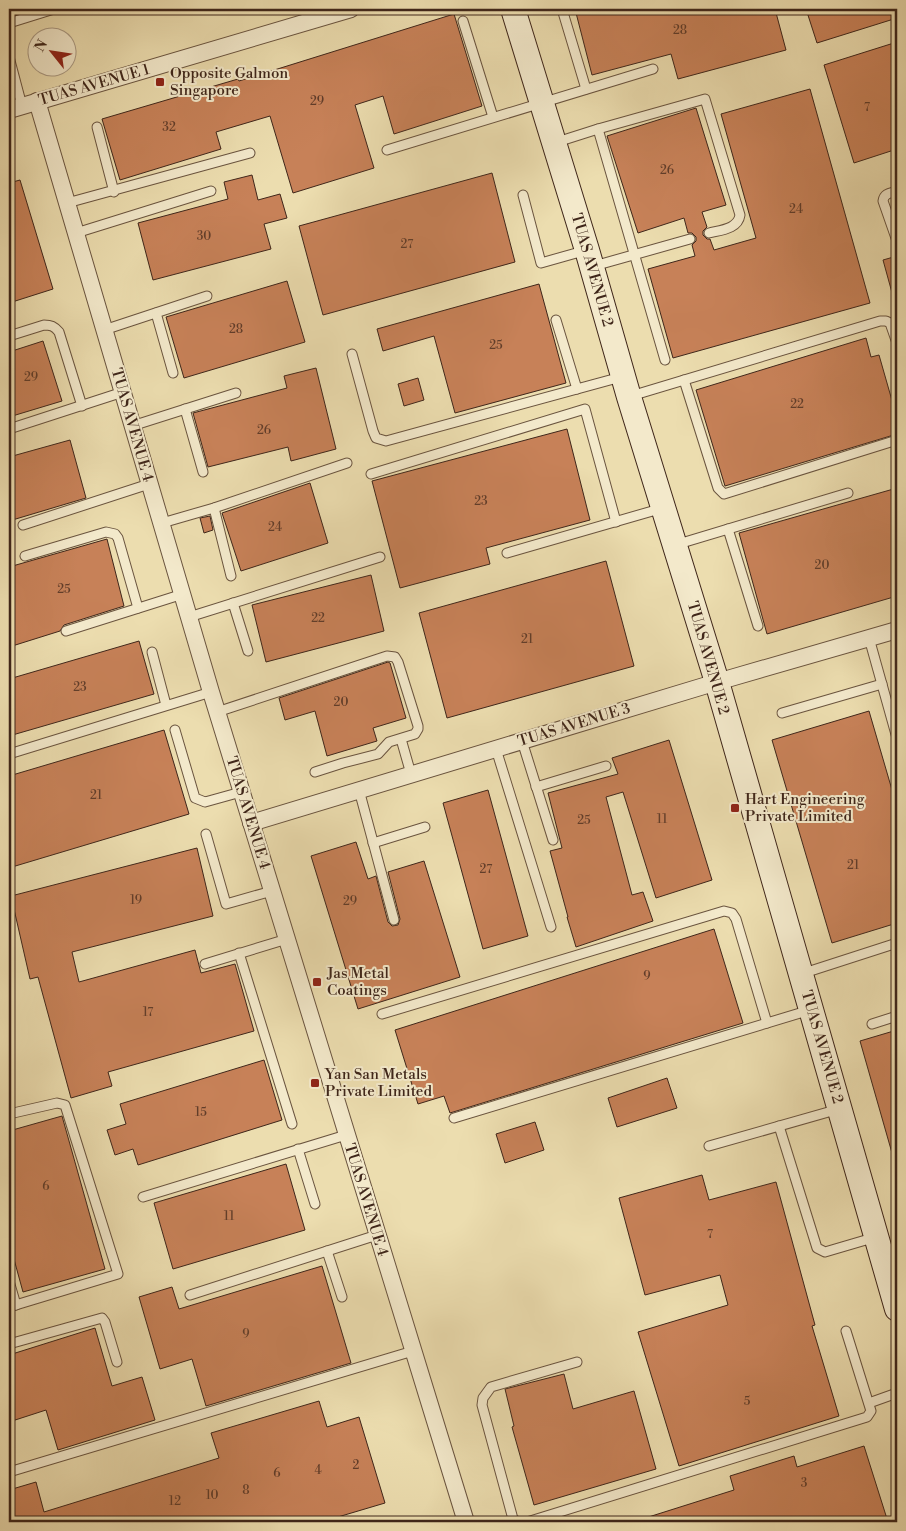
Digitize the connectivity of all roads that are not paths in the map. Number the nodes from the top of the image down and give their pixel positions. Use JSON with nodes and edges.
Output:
{"nodes":[{"id":1,"x":54,"y":9,"type":"edge"},
{"id":2,"x":351,"y":9,"type":"edge"},
{"id":3,"x":514,"y":9,"type":"edge"},
{"id":4,"x":562,"y":9,"type":"edge"},
{"id":5,"x":463,"y":21,"type":"dead end"},
{"id":6,"x":9,"y":23,"type":"edge"},
{"id":7,"x":9,"y":57,"type":"edge"},
{"id":8,"x":653,"y":69,"type":"dead end"},
{"id":9,"x":586,"y":89,"type":"junction"},
{"id":10,"x":541,"y":102,"type":"junction"},
{"id":11,"x":23,"y":106,"type":"edge"},
{"id":12,"x":493,"y":117,"type":"junction"},
{"id":13,"x":97,"y":127,"type":"dead end"},
{"id":14,"x":598,"y":129,"type":"junction"},
{"id":15,"x":554,"y":143,"type":"junction"},
{"id":16,"x":387,"y":150,"type":"dead end"},
{"id":17,"x":250,"y":154,"type":"dead end"},
{"id":18,"x":211,"y":191,"type":"dead end"},
{"id":19,"x":897,"y":191,"type":"edge"},
{"id":20,"x":114,"y":192,"type":"junction"},
{"id":21,"x":523,"y":195,"type":"dead end"},
{"id":22,"x":67,"y":203,"type":"junction"},
{"id":23,"x":76,"y":233,"type":"junction"},
{"id":24,"x":709,"y":233,"type":"dead end"},
{"id":25,"x":690,"y":239,"type":"dead end"},
{"id":26,"x":897,"y":241,"type":"edge"},
{"id":27,"x":635,"y":255,"type":"junction"},
{"id":28,"x":589,"y":259,"type":"junction"},
{"id":29,"x":207,"y":296,"type":"dead end"},
{"id":30,"x":156,"y":313,"type":"junction"},
{"id":31,"x":556,"y":320,"type":"dead end"},
{"id":32,"x":104,"y":330,"type":"junction"},
{"id":33,"x":9,"y":336,"type":"edge"},
{"id":34,"x":897,"y":343,"type":"edge"},
{"id":35,"x":352,"y":354,"type":"dead end"},
{"id":36,"x":665,"y":360,"type":"dead end"},
{"id":37,"x":173,"y":373,"type":"dead end"},
{"id":38,"x":684,"y":380,"type":"junction"},
{"id":39,"x":626,"y":387,"type":"junction"},
{"id":40,"x":577,"y":389,"type":"junction"},
{"id":41,"x":122,"y":392,"type":"junction"},
{"id":42,"x":236,"y":393,"type":"dead end"},
{"id":43,"x":82,"y":406,"type":"junction"},
{"id":44,"x":185,"y":409,"type":"junction"},
{"id":45,"x":132,"y":426,"type":"junction"},
{"id":46,"x":9,"y":430,"type":"edge"},
{"id":47,"x":897,"y":440,"type":"edge"},
{"id":48,"x":347,"y":463,"type":"dead end"},
{"id":49,"x":203,"y":472,"type":"dead end"},
{"id":50,"x":371,"y":474,"type":"dead end"},
{"id":51,"x":149,"y":484,"type":"junction"},
{"id":52,"x":848,"y":493,"type":"dead end"},
{"id":53,"x":214,"y":508,"type":"junction"},
{"id":54,"x":663,"y":508,"type":"junction"},
{"id":55,"x":616,"y":522,"type":"junction"},
{"id":56,"x":162,"y":523,"type":"junction"},
{"id":57,"x":22,"y":525,"type":"dead end"},
{"id":58,"x":728,"y":529,"type":"junction"},
{"id":59,"x":674,"y":545,"type":"junction"},
{"id":60,"x":507,"y":553,"type":"dead end"},
{"id":61,"x":25,"y":556,"type":"dead end"},
{"id":62,"x":380,"y":557,"type":"dead end"},
{"id":63,"x":231,"y":576,"type":"dead end"},
{"id":64,"x":183,"y":594,"type":"junction"},
{"id":65,"x":234,"y":603,"type":"junction"},
{"id":66,"x":138,"y":608,"type":"junction"},
{"id":67,"x":189,"y":617,"type":"junction"},
{"id":68,"x":758,"y":626,"type":"dead end"},
{"id":69,"x":897,"y":630,"type":"edge"},
{"id":70,"x":66,"y":631,"type":"dead end"},
{"id":71,"x":869,"y":638,"type":"junction"},
{"id":72,"x":248,"y":651,"type":"dead end"},
{"id":73,"x":152,"y":652,"type":"dead end"},
{"id":74,"x":717,"y":682,"type":"junction"},
{"id":75,"x":882,"y":684,"type":"junction"},
{"id":76,"x":211,"y":692,"type":"junction"},
{"id":77,"x":166,"y":705,"type":"junction"},
{"id":78,"x":217,"y":712,"type":"junction"},
{"id":79,"x":782,"y":713,"type":"dead end"},
{"id":80,"x":175,"y":730,"type":"dead end"},
{"id":81,"x":897,"y":738,"type":"edge"},
{"id":82,"x":400,"y":739,"type":"junction"},
{"id":83,"x":522,"y":741,"type":"junction"},
{"id":84,"x":496,"y":749,"type":"junction"},
{"id":85,"x":9,"y":754,"type":"edge"},
{"id":86,"x":606,"y":766,"type":"dead end"},
{"id":87,"x":315,"y":772,"type":"dead end"},
{"id":88,"x":411,"y":774,"type":"junction"},
{"id":89,"x":536,"y":787,"type":"junction"},
{"id":90,"x":359,"y":790,"type":"junction"},
{"id":91,"x":242,"y":792,"type":"junction"},
{"id":92,"x":251,"y":823,"type":"junction"},
{"id":93,"x":425,"y":827,"type":"dead end"},
{"id":94,"x":206,"y":834,"type":"dead end"},
{"id":95,"x":553,"y":840,"type":"dead end"},
{"id":96,"x":373,"y":843,"type":"junction"},
{"id":97,"x":272,"y":891,"type":"junction"},
{"id":98,"x":394,"y":920,"type":"dead end"},
{"id":99,"x":551,"y":927,"type":"dead end"},
{"id":100,"x":286,"y":939,"type":"junction"},
{"id":101,"x":897,"y":943,"type":"edge"},
{"id":102,"x":239,"y":953,"type":"junction"},
{"id":103,"x":205,"y":964,"type":"dead end"},
{"id":104,"x":801,"y":974,"type":"junction"},
{"id":105,"x":811,"y":1009,"type":"junction"},
{"id":106,"x":382,"y":1014,"type":"dead end"},
{"id":107,"x":897,"y":1016,"type":"edge"},
{"id":108,"x":767,"y":1023,"type":"junction"},
{"id":109,"x":872,"y":1024,"type":"dead end"},
{"id":110,"x":840,"y":1109,"type":"junction"},
{"id":111,"x":9,"y":1114,"type":"edge"},
{"id":112,"x":454,"y":1118,"type":"dead end"},
{"id":113,"x":292,"y":1124,"type":"dead end"},
{"id":114,"x":779,"y":1126,"type":"junction"},
{"id":115,"x":346,"y":1134,"type":"junction"},
{"id":116,"x":709,"y":1146,"type":"dead end"},
{"id":117,"x":298,"y":1149,"type":"junction"},
{"id":118,"x":143,"y":1197,"type":"dead end"},
{"id":119,"x":315,"y":1204,"type":"dead end"},
{"id":120,"x":377,"y":1235,"type":"junction"},
{"id":121,"x":876,"y":1237,"type":"junction"},
{"id":122,"x":327,"y":1251,"type":"junction"},
{"id":123,"x":9,"y":1281,"type":"edge"},
{"id":124,"x":190,"y":1295,"type":"dead end"},
{"id":125,"x":895,"y":1295,"type":"edge"},
{"id":126,"x":342,"y":1297,"type":"dead end"},
{"id":127,"x":12,"y":1306,"type":"edge"},
{"id":128,"x":846,"y":1331,"type":"dead end"},
{"id":129,"x":9,"y":1344,"type":"edge"},
{"id":130,"x":413,"y":1352,"type":"junction"},
{"id":131,"x":117,"y":1362,"type":"dead end"},
{"id":132,"x":577,"y":1362,"type":"dead end"},
{"id":133,"x":897,"y":1393,"type":"edge"},
{"id":134,"x":869,"y":1403,"type":"junction"},
{"id":135,"x":9,"y":1472,"type":"edge"},
{"id":136,"x":466,"y":1522,"type":"edge"},
{"id":137,"x":518,"y":1522,"type":"edge"},
{"id":138,"x":527,"y":1522,"type":"edge"}],
"edges":[{"from":1,"to":6,"type":"lane"},
{"from":2,"to":11,"type":"street","name":"TUAS AVENUE 1"},
{"from":3,"to":10,"type":"street","name":"TUAS AVENUE 2"},
{"from":4,"to":9,"type":"lane"},
{"from":5,"to":12,"type":"lane"},
{"from":7,"to":11,"type":"lane"},
{"from":8,"to":9,"type":"lane"},
{"from":9,"to":10,"type":"lane"},
{"from":10,"to":12,"type":"lane"},
{"from":10,"to":15,"type":"street","name":"TUAS AVENUE 2"},
{"from":11,"to":22,"type":"street","name":"TUAS AVENUE 4"},
{"from":12,"to":16,"type":"lane"},
{"from":13,"to":20,"type":"lane"},
{"from":14,"to":15,"type":"lane"},
{"from":14,"to":24,"type":"lane"},
{"from":14,"to":27,"type":"lane"},
{"from":15,"to":28,"type":"street","name":"TUAS AVENUE 2"},
{"from":17,"to":20,"type":"lane"},
{"from":18,"to":23,"type":"lane"},
{"from":19,"to":26,"type":"lane"},
{"from":20,"to":22,"type":"lane"},
{"from":21,"to":28,"type":"lane"},
{"from":22,"to":23,"type":"street","name":"TUAS AVENUE 4"},
{"from":23,"to":32,"type":"street","name":"TUAS AVENUE 4"},
{"from":25,"to":27,"type":"lane"},
{"from":27,"to":28,"type":"lane"},
{"from":27,"to":36,"type":"lane"},
{"from":28,"to":39,"type":"street","name":"TUAS AVENUE 2"},
{"from":29,"to":30,"type":"lane"},
{"from":30,"to":32,"type":"lane"},
{"from":30,"to":37,"type":"lane"},
{"from":31,"to":40,"type":"lane"},
{"from":32,"to":41,"type":"street","name":"TUAS AVENUE 4"},
{"from":33,"to":43,"type":"lane"},
{"from":34,"to":38,"type":"lane"},
{"from":35,"to":40,"type":"lane"},
{"from":38,"to":39,"type":"lane"},
{"from":38,"to":47,"type":"lane"},
{"from":39,"to":40,"type":"lane"},
{"from":39,"to":54,"type":"street","name":"TUAS AVENUE 2"},
{"from":41,"to":43,"type":"lane"},
{"from":41,"to":45,"type":"street","name":"TUAS AVENUE 4"},
{"from":42,"to":44,"type":"lane"},
{"from":43,"to":46,"type":"lane"},
{"from":44,"to":45,"type":"lane"},
{"from":44,"to":49,"type":"lane"},
{"from":45,"to":51,"type":"street","name":"TUAS AVENUE 4"},
{"from":48,"to":53,"type":"lane"},
{"from":50,"to":55,"type":"lane"},
{"from":51,"to":56,"type":"street","name":"TUAS AVENUE 4"},
{"from":51,"to":57,"type":"lane"},
{"from":52,"to":58,"type":"lane"},
{"from":53,"to":56,"type":"lane"},
{"from":53,"to":63,"type":"lane"},
{"from":54,"to":55,"type":"lane"},
{"from":54,"to":59,"type":"street","name":"TUAS AVENUE 2"},
{"from":55,"to":60,"type":"lane"},
{"from":56,"to":64,"type":"street","name":"TUAS AVENUE 4"},
{"from":58,"to":59,"type":"lane"},
{"from":58,"to":68,"type":"lane"},
{"from":59,"to":74,"type":"street","name":"TUAS AVENUE 2"},
{"from":61,"to":66,"type":"lane"},
{"from":62,"to":65,"type":"lane"},
{"from":64,"to":66,"type":"lane"},
{"from":64,"to":67,"type":"street","name":"TUAS AVENUE 4"},
{"from":65,"to":67,"type":"lane"},
{"from":65,"to":72,"type":"lane"},
{"from":66,"to":70,"type":"lane"},
{"from":67,"to":76,"type":"street","name":"TUAS AVENUE 4"},
{"from":69,"to":71,"type":"street","name":"TUAS AVENUE 3"},
{"from":71,"to":74,"type":"street","name":"TUAS AVENUE 3"},
{"from":71,"to":75,"type":"lane"},
{"from":73,"to":77,"type":"lane"},
{"from":74,"to":83,"type":"street","name":"TUAS AVENUE 3"},
{"from":74,"to":104,"type":"street","name":"TUAS AVENUE 2"},
{"from":75,"to":79,"type":"lane"},
{"from":75,"to":81,"type":"lane"},
{"from":76,"to":77,"type":"lane"},
{"from":76,"to":78,"type":"street","name":"TUAS AVENUE 4"},
{"from":77,"to":85,"type":"lane"},
{"from":78,"to":82,"type":"lane"},
{"from":78,"to":91,"type":"street","name":"TUAS AVENUE 4"},
{"from":80,"to":91,"type":"lane"},
{"from":82,"to":87,"type":"lane"},
{"from":82,"to":88,"type":"lane"},
{"from":83,"to":84,"type":"street","name":"TUAS AVENUE 3"},
{"from":83,"to":89,"type":"lane"},
{"from":84,"to":88,"type":"street","name":"TUAS AVENUE 3"},
{"from":84,"to":99,"type":"lane"},
{"from":86,"to":89,"type":"lane"},
{"from":88,"to":90,"type":"street","name":"TUAS AVENUE 3"},
{"from":89,"to":95,"type":"lane"},
{"from":90,"to":92,"type":"street","name":"TUAS AVENUE 3"},
{"from":90,"to":96,"type":"lane"},
{"from":91,"to":92,"type":"street","name":"TUAS AVENUE 4"},
{"from":92,"to":97,"type":"street","name":"TUAS AVENUE 4"},
{"from":93,"to":96,"type":"lane"},
{"from":94,"to":97,"type":"lane"},
{"from":96,"to":98,"type":"lane"},
{"from":97,"to":100,"type":"street","name":"TUAS AVENUE 4"},
{"from":100,"to":102,"type":"lane"},
{"from":100,"to":115,"type":"street","name":"TUAS AVENUE 4"},
{"from":101,"to":104,"type":"lane"},
{"from":102,"to":103,"type":"lane"},
{"from":102,"to":113,"type":"lane"},
{"from":104,"to":105,"type":"street","name":"TUAS AVENUE 2"},
{"from":105,"to":108,"type":"lane"},
{"from":105,"to":110,"type":"street","name":"TUAS AVENUE 2"},
{"from":106,"to":108,"type":"lane"},
{"from":107,"to":109,"type":"lane"},
{"from":108,"to":112,"type":"lane"},
{"from":110,"to":114,"type":"lane"},
{"from":110,"to":121,"type":"street","name":"TUAS AVENUE 2"},
{"from":111,"to":127,"type":"lane"},
{"from":114,"to":116,"type":"lane"},
{"from":114,"to":121,"type":"lane"},
{"from":115,"to":117,"type":"lane"},
{"from":115,"to":120,"type":"street","name":"TUAS AVENUE 4"},
{"from":117,"to":118,"type":"lane"},
{"from":117,"to":119,"type":"lane"},
{"from":120,"to":122,"type":"lane"},
{"from":120,"to":130,"type":"street","name":"TUAS AVENUE 4"},
{"from":121,"to":125,"type":"street","name":"TUAS AVENUE 2"},
{"from":122,"to":124,"type":"lane"},
{"from":122,"to":126,"type":"lane"},
{"from":123,"to":127,"type":"lane"},
{"from":128,"to":134,"type":"lane"},
{"from":129,"to":131,"type":"lane"},
{"from":130,"to":135,"type":"lane"},
{"from":130,"to":136,"type":"street","name":"TUAS AVENUE 4"},
{"from":132,"to":137,"type":"lane"},
{"from":133,"to":134,"type":"lane"},
{"from":134,"to":138,"type":"lane"}]}
